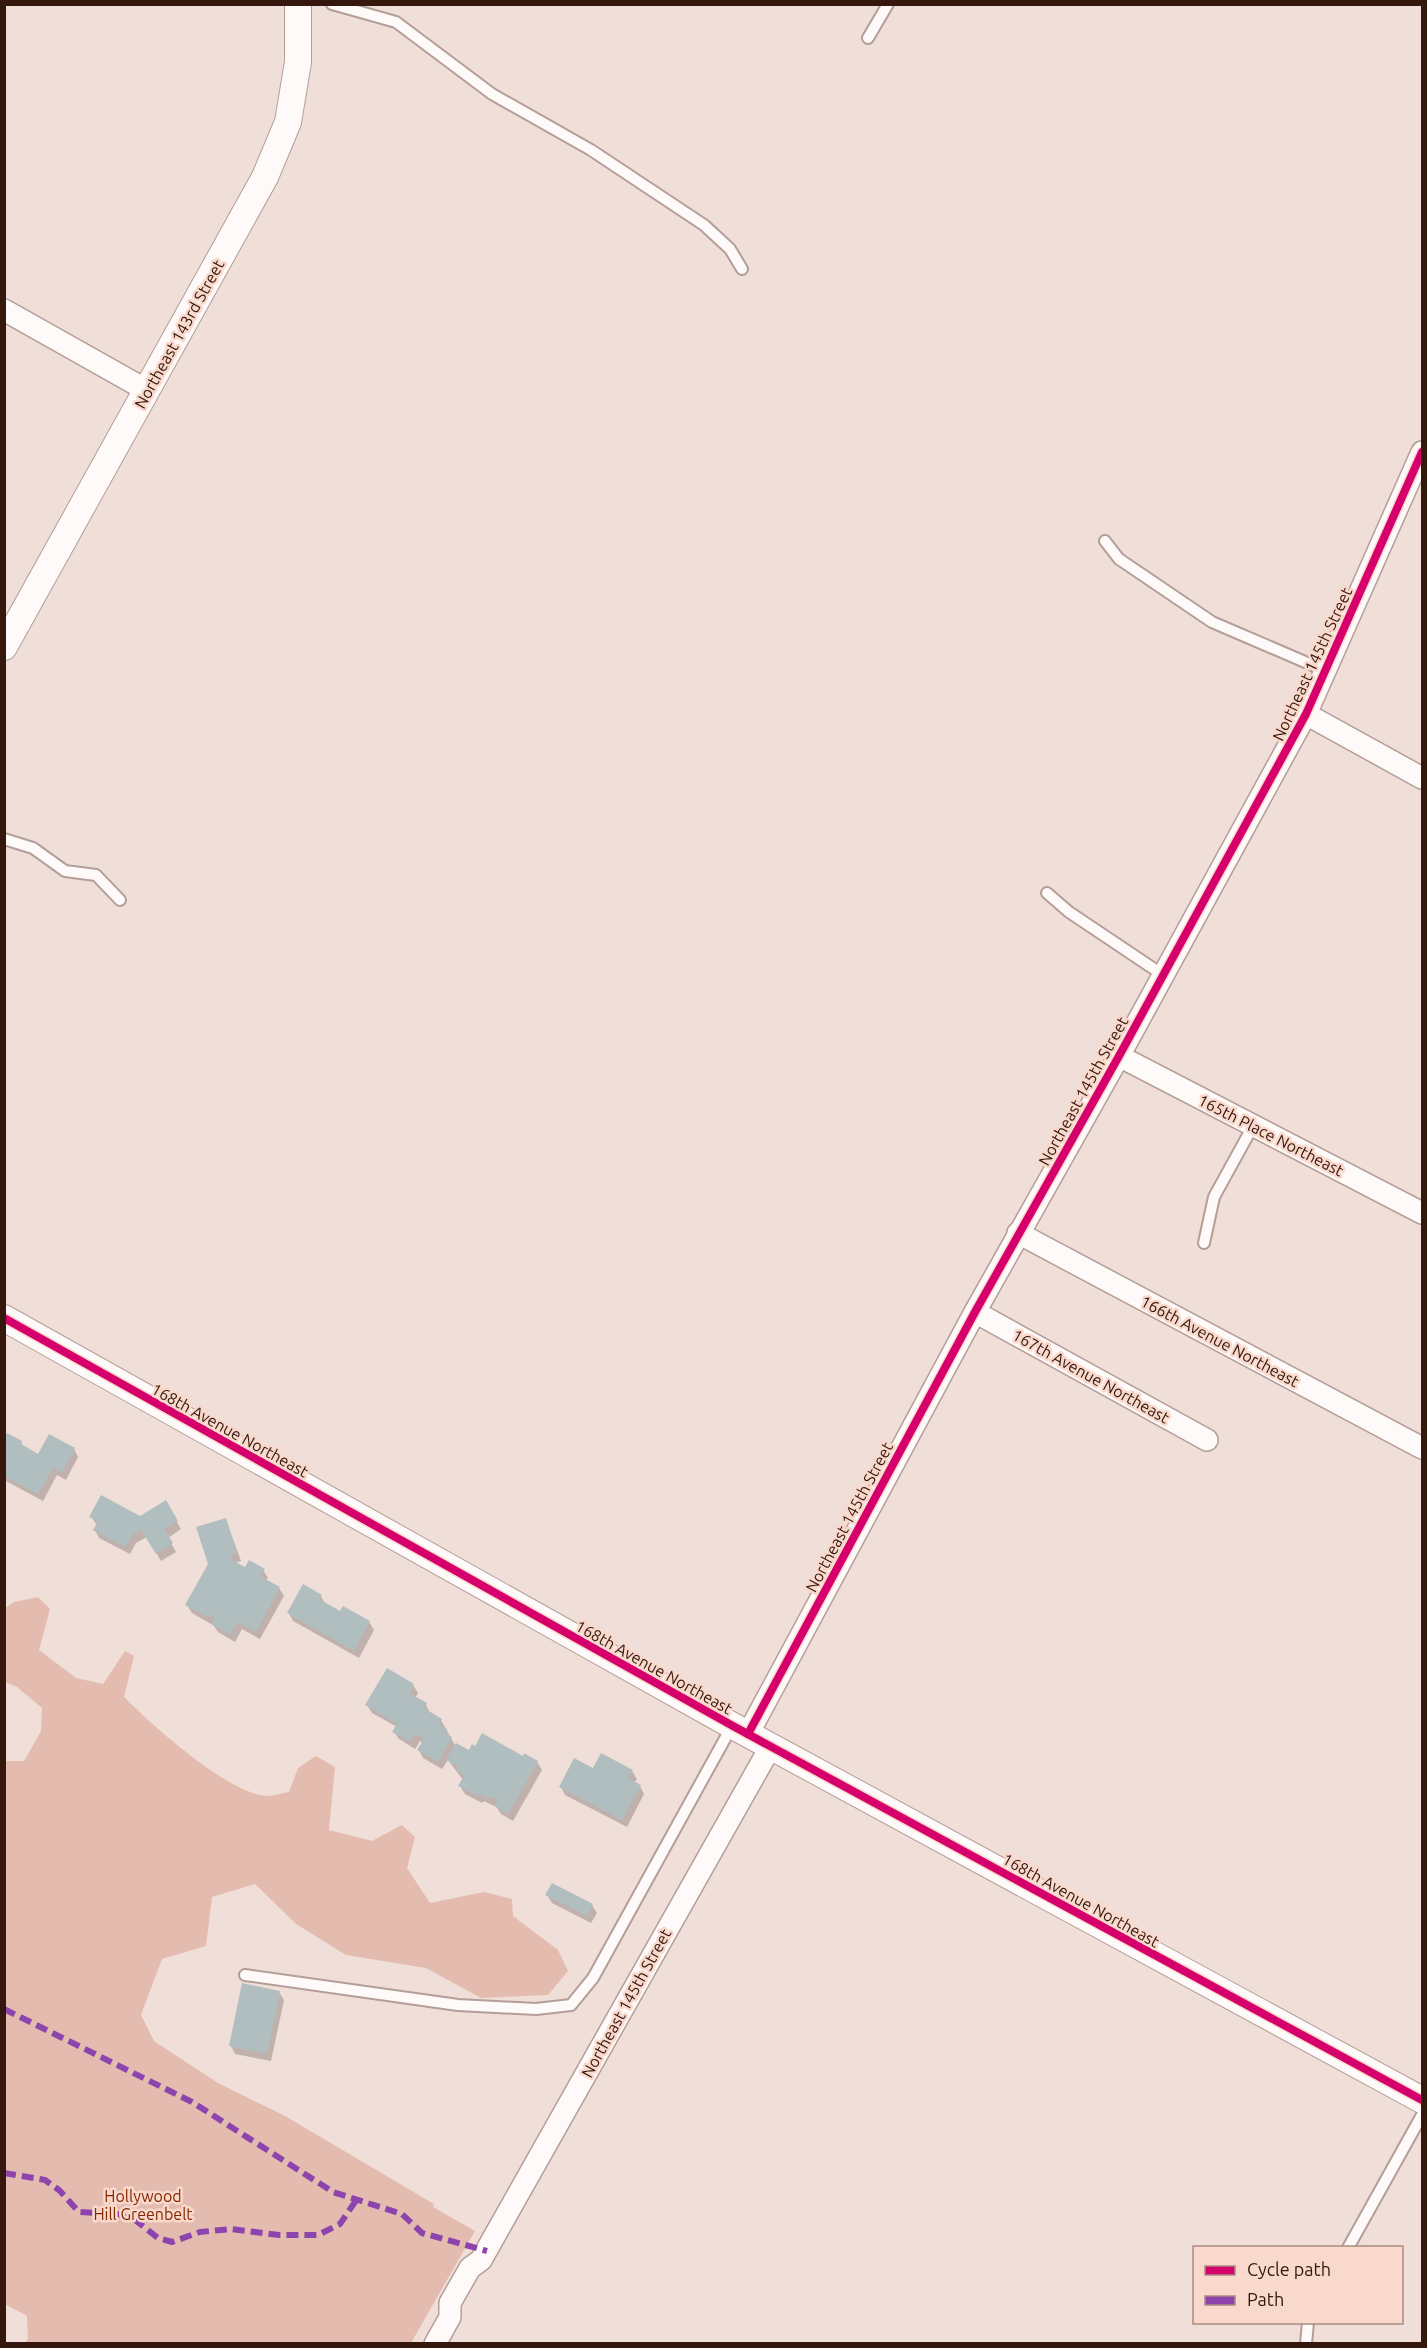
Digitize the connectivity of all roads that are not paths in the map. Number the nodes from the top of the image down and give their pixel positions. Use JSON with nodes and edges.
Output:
{"nodes":[{"id":1,"x":298,"y":4,"type":"edge"},
{"id":2,"x":332,"y":4,"type":"edge"},
{"id":3,"x":888,"y":4,"type":"edge"},
{"id":4,"x":868,"y":38,"type":"dead end"},
{"id":5,"x":742,"y":269,"type":"dead end"},
{"id":6,"x":4,"y":310,"type":"edge"},
{"id":7,"x":148,"y":391,"type":"junction"},
{"id":8,"x":1422,"y":452,"type":"edge"},
{"id":9,"x":1105,"y":541,"type":"dead end"},
{"id":10,"x":5,"y":643,"type":"edge"},
{"id":11,"x":1326,"y":670,"type":"junction"},
{"id":12,"x":1306,"y":714,"type":"junction"},
{"id":13,"x":1422,"y":778,"type":"edge"},
{"id":14,"x":4,"y":839,"type":"edge"},
{"id":15,"x":1047,"y":893,"type":"dead end"},
{"id":16,"x":120,"y":900,"type":"dead end"},
{"id":17,"x":1163,"y":975,"type":"junction"},
{"id":18,"x":1119,"y":1056,"type":"junction"},
{"id":19,"x":1253,"y":1125,"type":"junction"},
{"id":20,"x":1422,"y":1213,"type":"edge"},
{"id":21,"x":1018,"y":1233,"type":"junction"},
{"id":22,"x":1204,"y":1243,"type":"dead end"},
{"id":23,"x":975,"y":1312,"type":"junction"},
{"id":24,"x":4,"y":1318,"type":"edge"},
{"id":25,"x":1207,"y":1440,"type":"dead end"},
{"id":26,"x":1422,"y":1448,"type":"edge"},
{"id":27,"x":740,"y":1730,"type":"junction"},
{"id":28,"x":771,"y":1746,"type":"junction"},
{"id":29,"x":245,"y":1975,"type":"dead end"},
{"id":30,"x":1422,"y":2100,"type":"edge"},
{"id":31,"x":1422,"y":2115,"type":"edge"},
{"id":32,"x":1349,"y":2246,"type":"edge"},
{"id":33,"x":1308,"y":2324,"type":"edge"},
{"id":34,"x":435,"y":2343,"type":"edge"},
{"id":35,"x":1306,"y":2343,"type":"edge"}],
"edges":[{"from":1,"to":7,"type":"street","name":"Northeast 143rd Street"},
{"from":2,"to":5,"type":"lane"},
{"from":3,"to":4,"type":"lane"},
{"from":6,"to":7,"type":"street"},
{"from":7,"to":10,"type":"street","name":"Northeast 143rd Street"},
{"from":8,"to":11,"type":"street","name":"Northeast 145th Street"},
{"from":9,"to":11,"type":"lane"},
{"from":11,"to":12,"type":"street","name":"Northeast 145th Street"},
{"from":12,"to":13,"type":"street"},
{"from":12,"to":17,"type":"street","name":"Northeast 145th Street"},
{"from":14,"to":16,"type":"lane"},
{"from":15,"to":17,"type":"lane"},
{"from":17,"to":18,"type":"street","name":"Northeast 145th Street"},
{"from":18,"to":19,"type":"street","name":"165th Place Northeast"},
{"from":18,"to":21,"type":"street","name":"Northeast 145th Street"},
{"from":19,"to":20,"type":"street","name":"165th Place Northeast"},
{"from":19,"to":22,"type":"lane"},
{"from":21,"to":23,"type":"street","name":"Northeast 145th Street"},
{"from":21,"to":26,"type":"street","name":"166th Avenue Northeast"},
{"from":23,"to":25,"type":"street","name":"167th Avenue Northeast"},
{"from":23,"to":27,"type":"street","name":"Northeast 145th Street"},
{"from":24,"to":27,"type":"street","name":"168th Avenue Northeast"},
{"from":27,"to":28,"type":"street","name":"168th Avenue Northeast"},
{"from":27,"to":29,"type":"lane"},
{"from":28,"to":30,"type":"street","name":"168th Avenue Northeast"},
{"from":28,"to":34,"type":"street","name":"Northeast 145th Street"},
{"from":31,"to":32,"type":"lane"},
{"from":33,"to":35,"type":"lane"}]}
